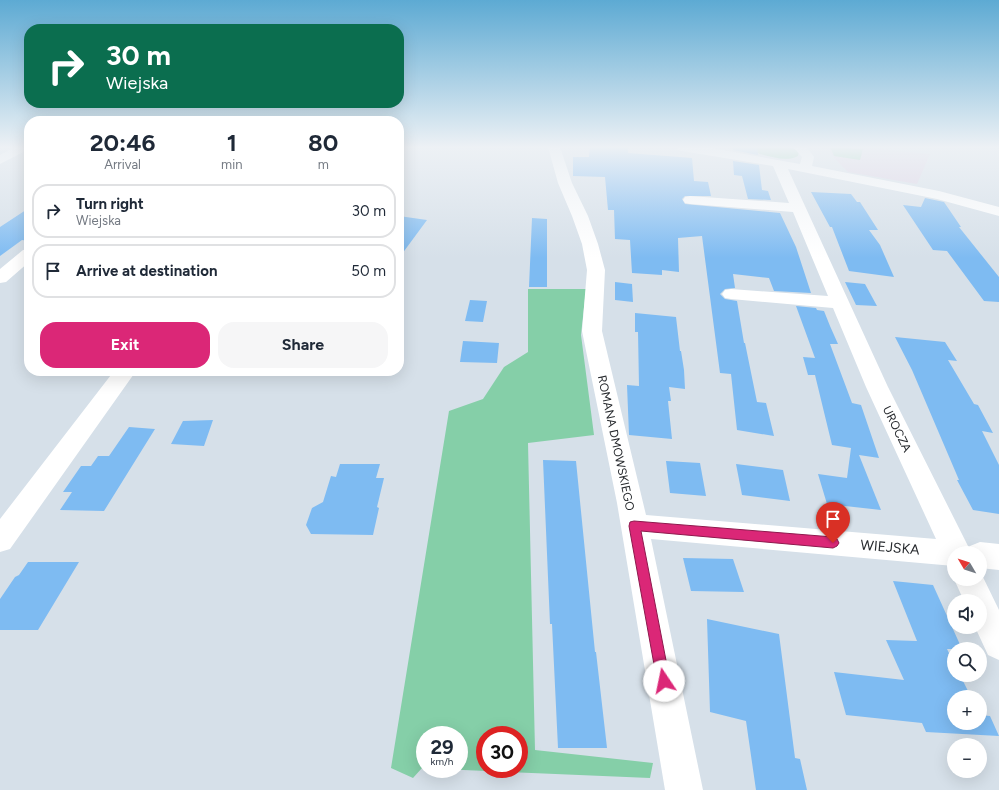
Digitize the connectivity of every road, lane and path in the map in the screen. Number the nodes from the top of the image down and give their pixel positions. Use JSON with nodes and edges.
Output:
{"nodes":[{"id":1,"x":565,"y":184,"type":"edge"},
{"id":2,"x":787,"y":184,"type":"edge"},
{"id":3,"x":882,"y":184,"type":"edge"},
{"id":4,"x":690,"y":200,"type":"dead end"},
{"id":5,"x":798,"y":208,"type":"junction"},
{"id":6,"x":999,"y":212,"type":"edge"},
{"id":7,"x":24,"y":258,"type":"edge"},
{"id":8,"x":0,"y":278,"type":"edge"},
{"id":9,"x":731,"y":294,"type":"dead end"},
{"id":10,"x":840,"y":303,"type":"junction"},
{"id":11,"x":121,"y":376,"type":"edge"},
{"id":12,"x":634,"y":526,"type":"junction"},
{"id":13,"x":0,"y":540,"type":"edge"},
{"id":14,"x":953,"y":546,"type":"edge"},
{"id":15,"x":947,"y":552,"type":"edge"},
{"id":16,"x":987,"y":556,"type":"edge"},
{"id":17,"x":999,"y":557,"type":"edge"},
{"id":18,"x":987,"y":617,"type":"edge"},
{"id":19,"x":999,"y":644,"type":"edge"},
{"id":20,"x":684,"y":790,"type":"edge"}],
"edges":[{"from":1,"to":12,"type":"street","name":"ROMANA DMOWSKIEGO"},
{"from":2,"to":5,"type":"street","name":"UROCZA"},
{"from":3,"to":6,"type":"street"},
{"from":4,"to":5,"type":"street"},
{"from":5,"to":10,"type":"street","name":"UROCZA"},
{"from":7,"to":8,"type":"street"},
{"from":9,"to":10,"type":"street"},
{"from":10,"to":14,"type":"street","name":"UROCZA"},
{"from":11,"to":13,"type":"street"},
{"from":12,"to":15,"type":"street","name":"WIEJSKA"},
{"from":12,"to":20,"type":"street","name":"ROMANA DMOWSKIEGO"},
{"from":16,"to":17,"type":"street"},
{"from":18,"to":19,"type":"street"}]}
